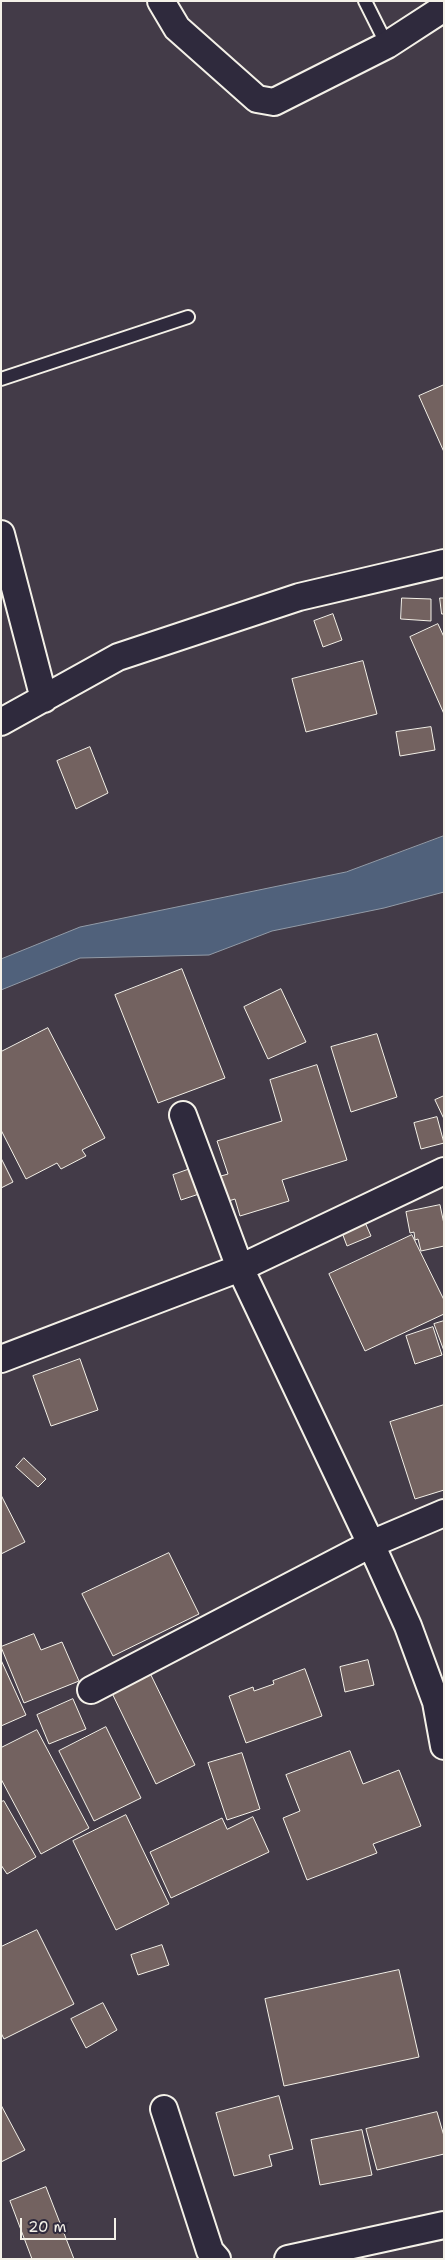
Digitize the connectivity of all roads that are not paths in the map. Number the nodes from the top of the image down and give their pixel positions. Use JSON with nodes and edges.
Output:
{"nodes":[{"id":1,"x":161,"y":1,"type":"edge"},
{"id":2,"x":365,"y":1,"type":"edge"},
{"id":3,"x":444,"y":8,"type":"edge"},
{"id":4,"x":387,"y":45,"type":"junction"},
{"id":5,"x":188,"y":317,"type":"dead end"},
{"id":6,"x":1,"y":379,"type":"edge"},
{"id":7,"x":1,"y":534,"type":"edge"},
{"id":8,"x":444,"y":563,"type":"edge"},
{"id":9,"x":44,"y":699,"type":"junction"},
{"id":10,"x":1,"y":722,"type":"edge"},
{"id":11,"x":183,"y":1116,"type":"dead end"},
{"id":12,"x":444,"y":1171,"type":"edge"},
{"id":13,"x":240,"y":1268,"type":"junction"},
{"id":14,"x":1,"y":1359,"type":"edge"},
{"id":15,"x":444,"y":1513,"type":"edge"},
{"id":16,"x":372,"y":1544,"type":"junction"},
{"id":17,"x":91,"y":1690,"type":"dead end"},
{"id":18,"x":444,"y":1746,"type":"edge"},
{"id":19,"x":164,"y":2109,"type":"dead end"},
{"id":20,"x":444,"y":2225,"type":"edge"},
{"id":21,"x":217,"y":2259,"type":"edge"},
{"id":22,"x":288,"y":2259,"type":"edge"}],
"edges":[{"from":1,"to":4,"type":"street"},
{"from":2,"to":4,"type":"lane"},
{"from":3,"to":4,"type":"street"},
{"from":5,"to":6,"type":"lane"},
{"from":7,"to":9,"type":"street"},
{"from":8,"to":9,"type":"street"},
{"from":9,"to":10,"type":"street"},
{"from":11,"to":13,"type":"street"},
{"from":12,"to":13,"type":"street"},
{"from":13,"to":14,"type":"street"},
{"from":13,"to":16,"type":"street"},
{"from":15,"to":16,"type":"street"},
{"from":16,"to":17,"type":"street"},
{"from":16,"to":18,"type":"street"},
{"from":19,"to":21,"type":"street"},
{"from":20,"to":22,"type":"street"}]}
